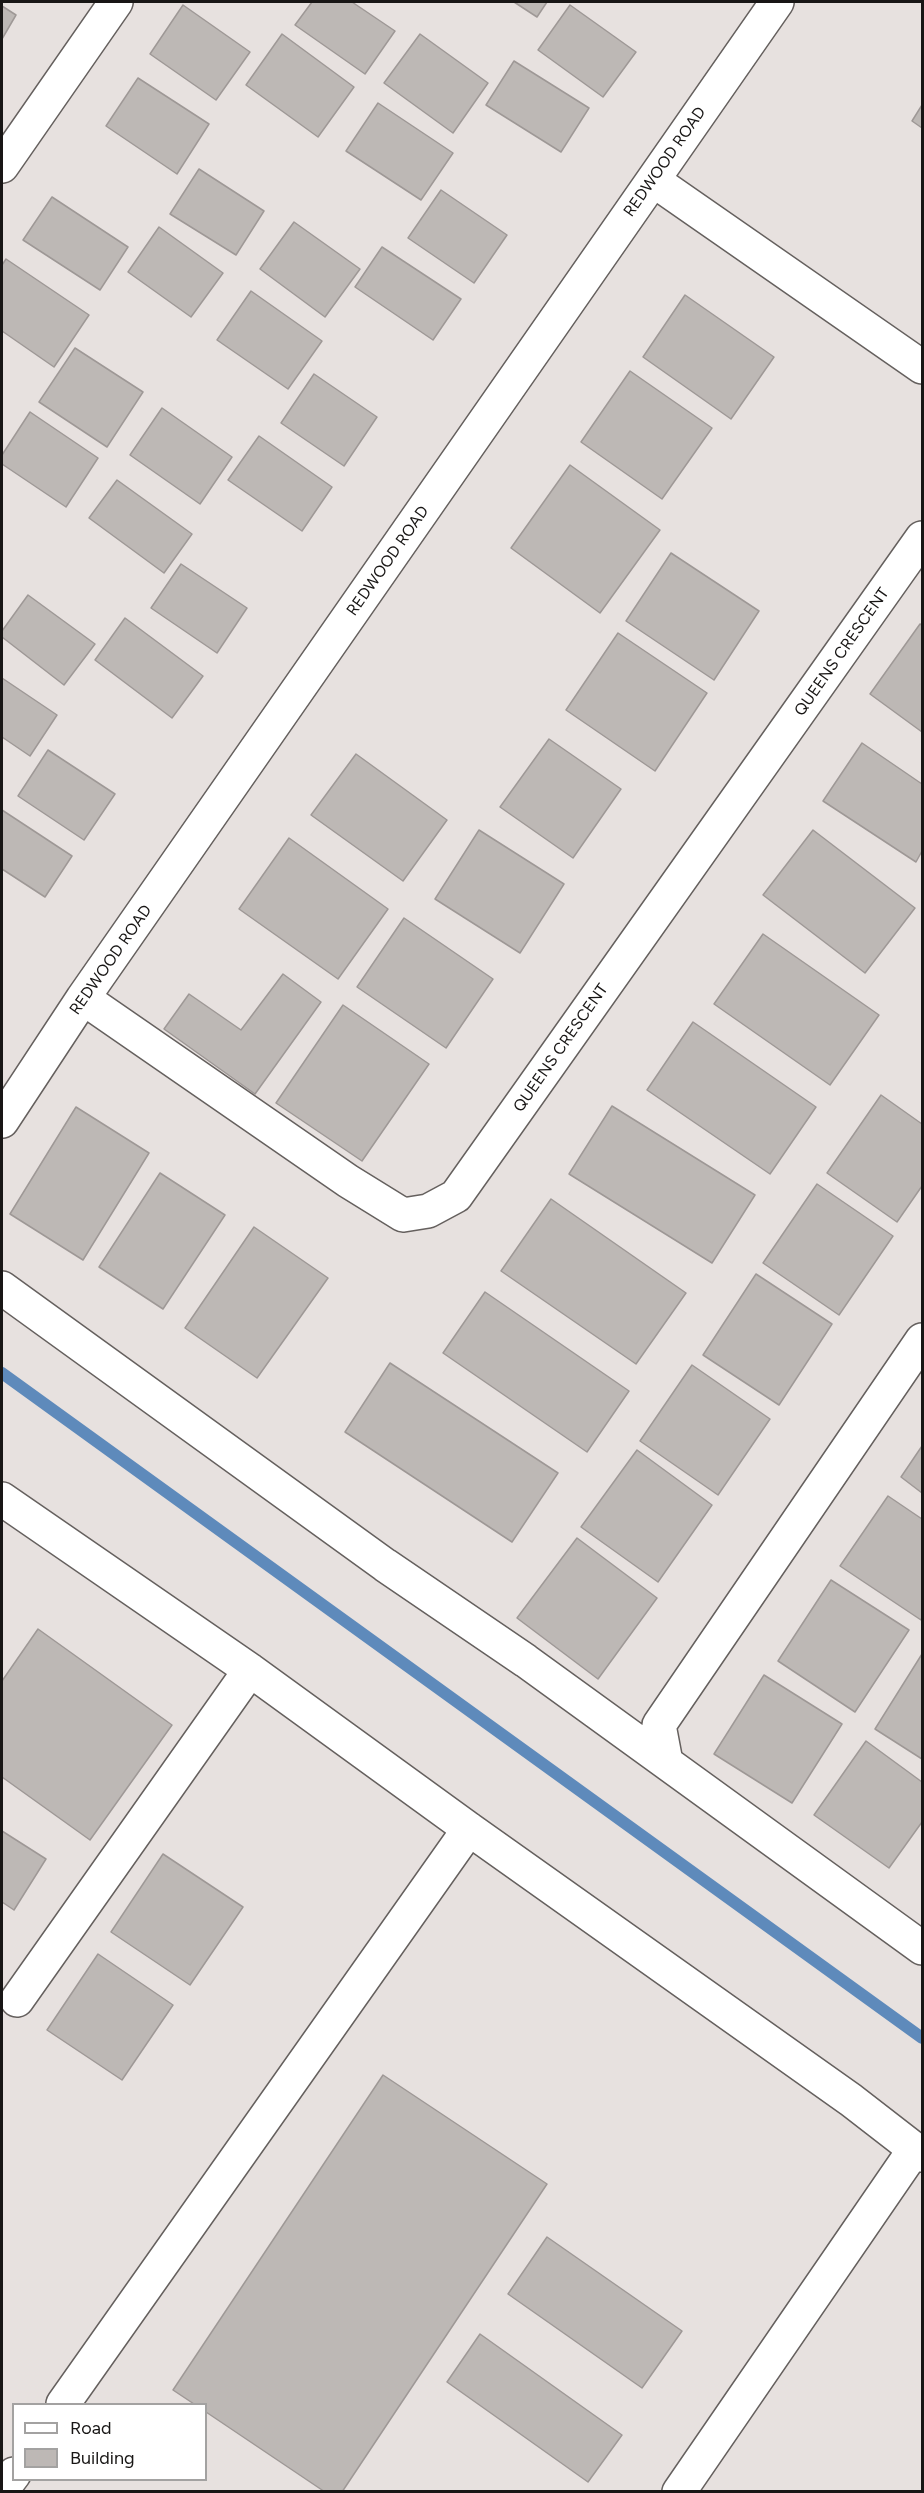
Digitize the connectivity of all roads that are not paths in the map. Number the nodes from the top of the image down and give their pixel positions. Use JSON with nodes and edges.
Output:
{"nodes":[{"id":1,"x":116,"y":2,"type":"edge"},
{"id":2,"x":777,"y":2,"type":"edge"},
{"id":3,"x":2,"y":166,"type":"edge"},
{"id":4,"x":653,"y":180,"type":"junction"},
{"id":5,"x":922,"y":367,"type":"edge"},
{"id":6,"x":922,"y":538,"type":"edge"},
{"id":7,"x":83,"y":998,"type":"junction"},
{"id":8,"x":2,"y":1121,"type":"edge"},
{"id":9,"x":2,"y":1288,"type":"edge"},
{"id":10,"x":922,"y":1341,"type":"edge"},
{"id":11,"x":2,"y":1499,"type":"edge"},
{"id":12,"x":250,"y":1670,"type":"junction"},
{"id":13,"x":666,"y":1762,"type":"junction"},
{"id":14,"x":469,"y":1829,"type":"junction"},
{"id":15,"x":922,"y":1948,"type":"edge"},
{"id":16,"x":17,"y":2000,"type":"dead end"},
{"id":17,"x":918,"y":2152,"type":"edge"},
{"id":18,"x":64,"y":2403,"type":"edge"},
{"id":19,"x":12,"y":2477,"type":"edge"},
{"id":20,"x":2,"y":2490,"type":"edge"},
{"id":21,"x":679,"y":2492,"type":"edge"}],
"edges":[{"from":1,"to":3,"type":"street"},
{"from":2,"to":4,"type":"street","name":"REDWOOD ROAD"},
{"from":4,"to":5,"type":"street"},
{"from":4,"to":7,"type":"street","name":"REDWOOD ROAD"},
{"from":6,"to":7,"type":"street","name":"QUEENS CRESCENT"},
{"from":7,"to":8,"type":"street","name":"REDWOOD ROAD"},
{"from":9,"to":13,"type":"street"},
{"from":10,"to":13,"type":"street"},
{"from":11,"to":12,"type":"street"},
{"from":12,"to":14,"type":"street"},
{"from":12,"to":16,"type":"street"},
{"from":13,"to":15,"type":"street"},
{"from":14,"to":17,"type":"street"},
{"from":14,"to":18,"type":"street"},
{"from":17,"to":21,"type":"street"},
{"from":19,"to":20,"type":"street"}]}
